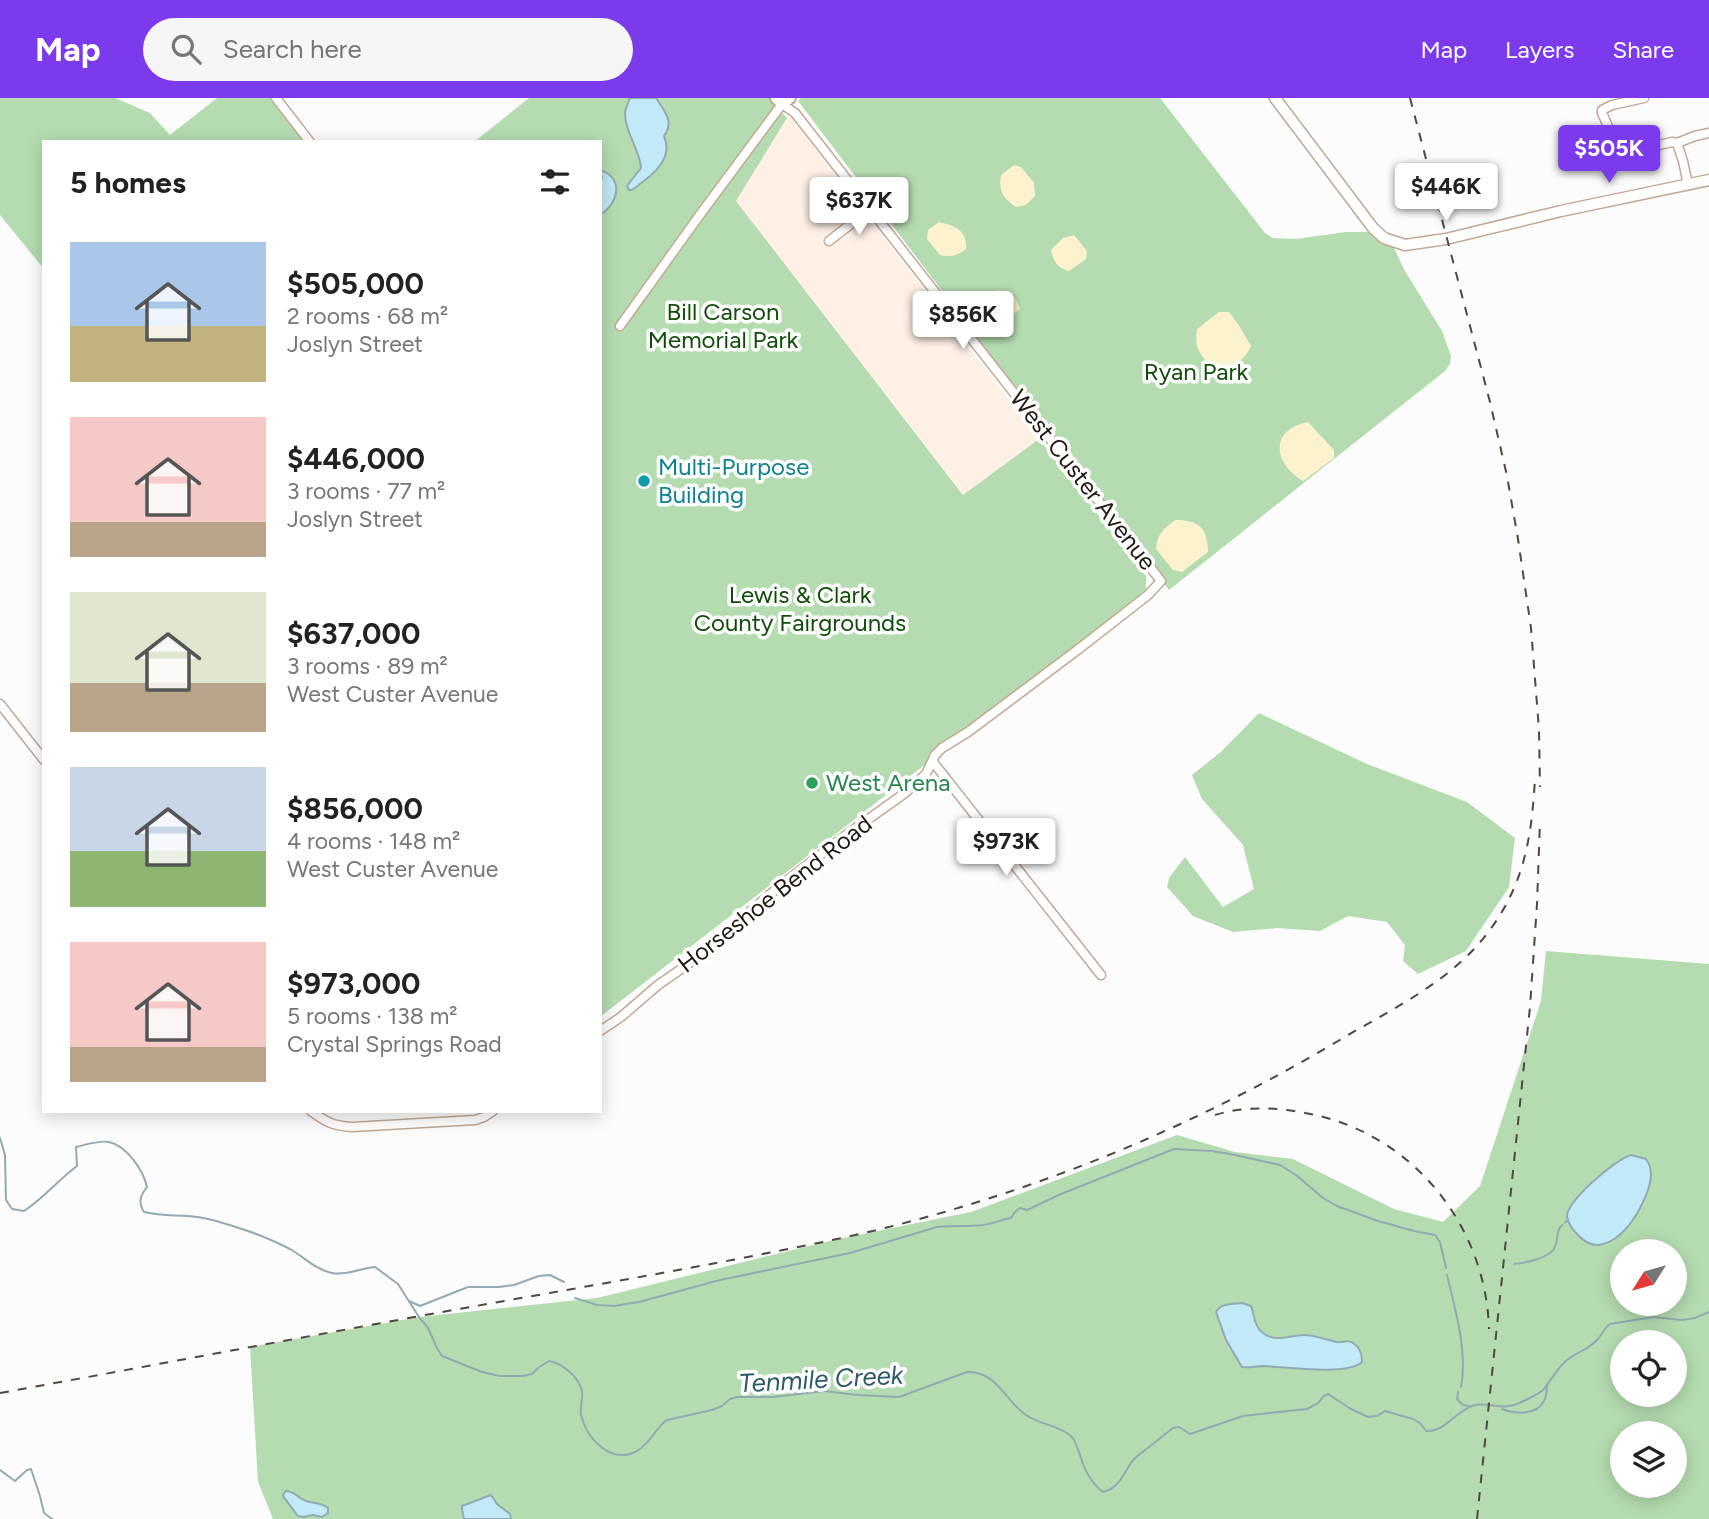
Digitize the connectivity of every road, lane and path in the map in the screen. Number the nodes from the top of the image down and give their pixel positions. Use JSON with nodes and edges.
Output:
{"nodes":[{"id":1,"x":276,"y":98,"type":"edge"},
{"id":2,"x":1275,"y":98,"type":"edge"},
{"id":3,"x":1644,"y":98,"type":"edge"},
{"id":4,"x":783,"y":100,"type":"edge"},
{"id":5,"x":1709,"y":133,"type":"edge"},
{"id":6,"x":308,"y":140,"type":"edge"},
{"id":7,"x":1677,"y":143,"type":"junction"},
{"id":8,"x":1709,"y":180,"type":"edge"},
{"id":9,"x":1688,"y":185,"type":"junction"},
{"id":10,"x":870,"y":209,"type":"junction"},
{"id":11,"x":829,"y":241,"type":"dead end"},
{"id":12,"x":620,"y":326,"type":"dead end"},
{"id":13,"x":1143,"y":599,"type":"joint"},
{"id":14,"x":0,"y":704,"type":"edge"},
{"id":15,"x":42,"y":757,"type":"edge"},
{"id":16,"x":933,"y":762,"type":"junction"},
{"id":17,"x":1101,"y":975,"type":"dead end"},
{"id":18,"x":602,"y":1030,"type":"edge"},
{"id":19,"x":314,"y":1113,"type":"edge"},
{"id":20,"x":490,"y":1113,"type":"edge"}],
"edges":[{"from":1,"to":6,"type":"street"},
{"from":2,"to":9,"type":"street"},
{"from":3,"to":7,"type":"street"},
{"from":4,"to":10,"type":"street","name":"West Custer Avenue"},
{"from":4,"to":12,"type":"street"},
{"from":5,"to":7,"type":"street"},
{"from":7,"to":9,"type":"street"},
{"from":8,"to":9,"type":"street"},
{"from":10,"to":11,"type":"street"},
{"from":10,"to":13,"type":"street","name":"West Custer Avenue"},
{"from":13,"to":16,"type":"street","name":"Horseshoe Bend Road"},
{"from":14,"to":15,"type":"street"},
{"from":16,"to":17,"type":"street"},
{"from":16,"to":18,"type":"street","name":"Horseshoe Bend Road"},
{"from":19,"to":20,"type":"street"}]}
